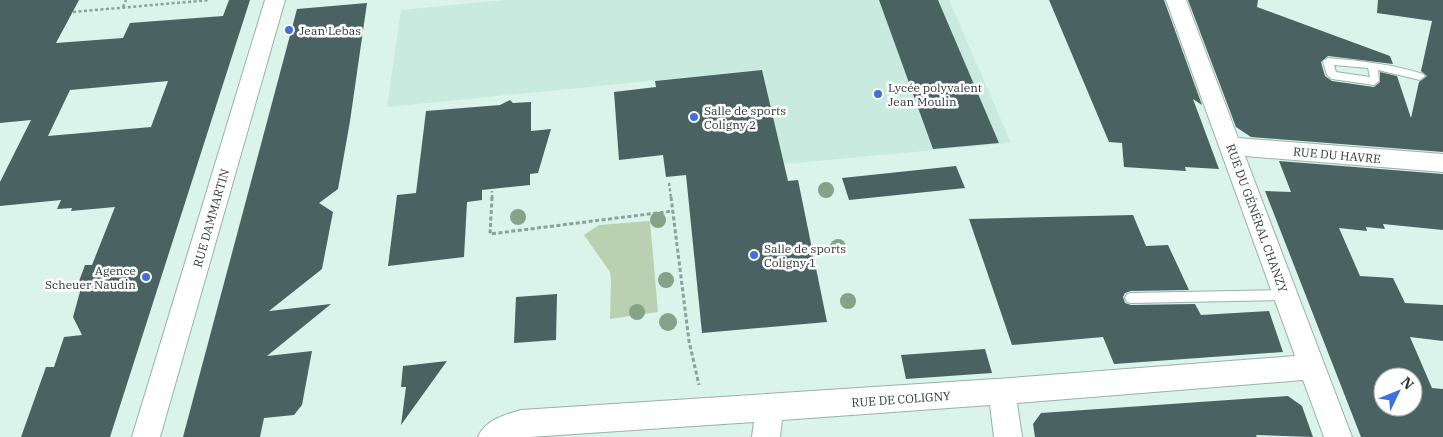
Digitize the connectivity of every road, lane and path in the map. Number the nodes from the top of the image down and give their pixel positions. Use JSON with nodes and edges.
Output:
{"nodes":[{"id":1,"x":126,"y":0,"type":"edge"},
{"id":2,"x":210,"y":0,"type":"edge"},
{"id":3,"x":275,"y":0,"type":"edge"},
{"id":4,"x":1176,"y":0,"type":"edge"},
{"id":5,"x":123,"y":7,"type":"junction"},
{"id":6,"x":73,"y":12,"type":"dead end"},
{"id":7,"x":1372,"y":66,"type":"dead end"},
{"id":8,"x":1420,"y":76,"type":"dead end"},
{"id":9,"x":1230,"y":146,"type":"junction"},
{"id":10,"x":1443,"y":163,"type":"edge"},
{"id":11,"x":669,"y":183,"type":"dead end"},
{"id":12,"x":492,"y":191,"type":"dead end"},
{"id":13,"x":673,"y":211,"type":"junction"},
{"id":14,"x":1285,"y":295,"type":"junction"},
{"id":15,"x":1131,"y":298,"type":"dead end"},
{"id":16,"x":1312,"y":367,"type":"junction"},
{"id":17,"x":1002,"y":392,"type":"junction"},
{"id":18,"x":770,"y":408,"type":"junction"},
{"id":19,"x":705,"y":412,"type":"junction"},
{"id":20,"x":146,"y":437,"type":"edge"},
{"id":21,"x":492,"y":437,"type":"edge"},
{"id":22,"x":766,"y":437,"type":"edge"},
{"id":23,"x":1008,"y":437,"type":"edge"},
{"id":24,"x":1338,"y":437,"type":"edge"}],
"edges":[{"from":1,"to":5,"type":"path"},
{"from":2,"to":5,"type":"path"},
{"from":3,"to":20,"type":"street","name":"RUE DAMMARTIN"},
{"from":4,"to":9,"type":"street","name":"RUE DU GÉNÉRAL CHANZY"},
{"from":5,"to":6,"type":"path"},
{"from":7,"to":8,"type":"lane"},
{"from":9,"to":10,"type":"street","name":"RUE DU HAVRE"},
{"from":9,"to":14,"type":"street","name":"RUE DU GÉNÉRAL CHANZY"},
{"from":11,"to":13,"type":"path"},
{"from":12,"to":13,"type":"path"},
{"from":13,"to":19,"type":"path"},
{"from":14,"to":15,"type":"lane"},
{"from":14,"to":16,"type":"street","name":"RUE DU GÉNÉRAL CHANZY"},
{"from":16,"to":17,"type":"street","name":"RUE DE COLIGNY"},
{"from":16,"to":24,"type":"street","name":"RUE DU GÉNÉRAL CHANZY"},
{"from":17,"to":18,"type":"street","name":"RUE DE COLIGNY"},
{"from":17,"to":23,"type":"street"},
{"from":18,"to":19,"type":"street","name":"RUE DE COLIGNY"},
{"from":18,"to":22,"type":"street"},
{"from":19,"to":21,"type":"street","name":"RUE DE COLIGNY"}]}
